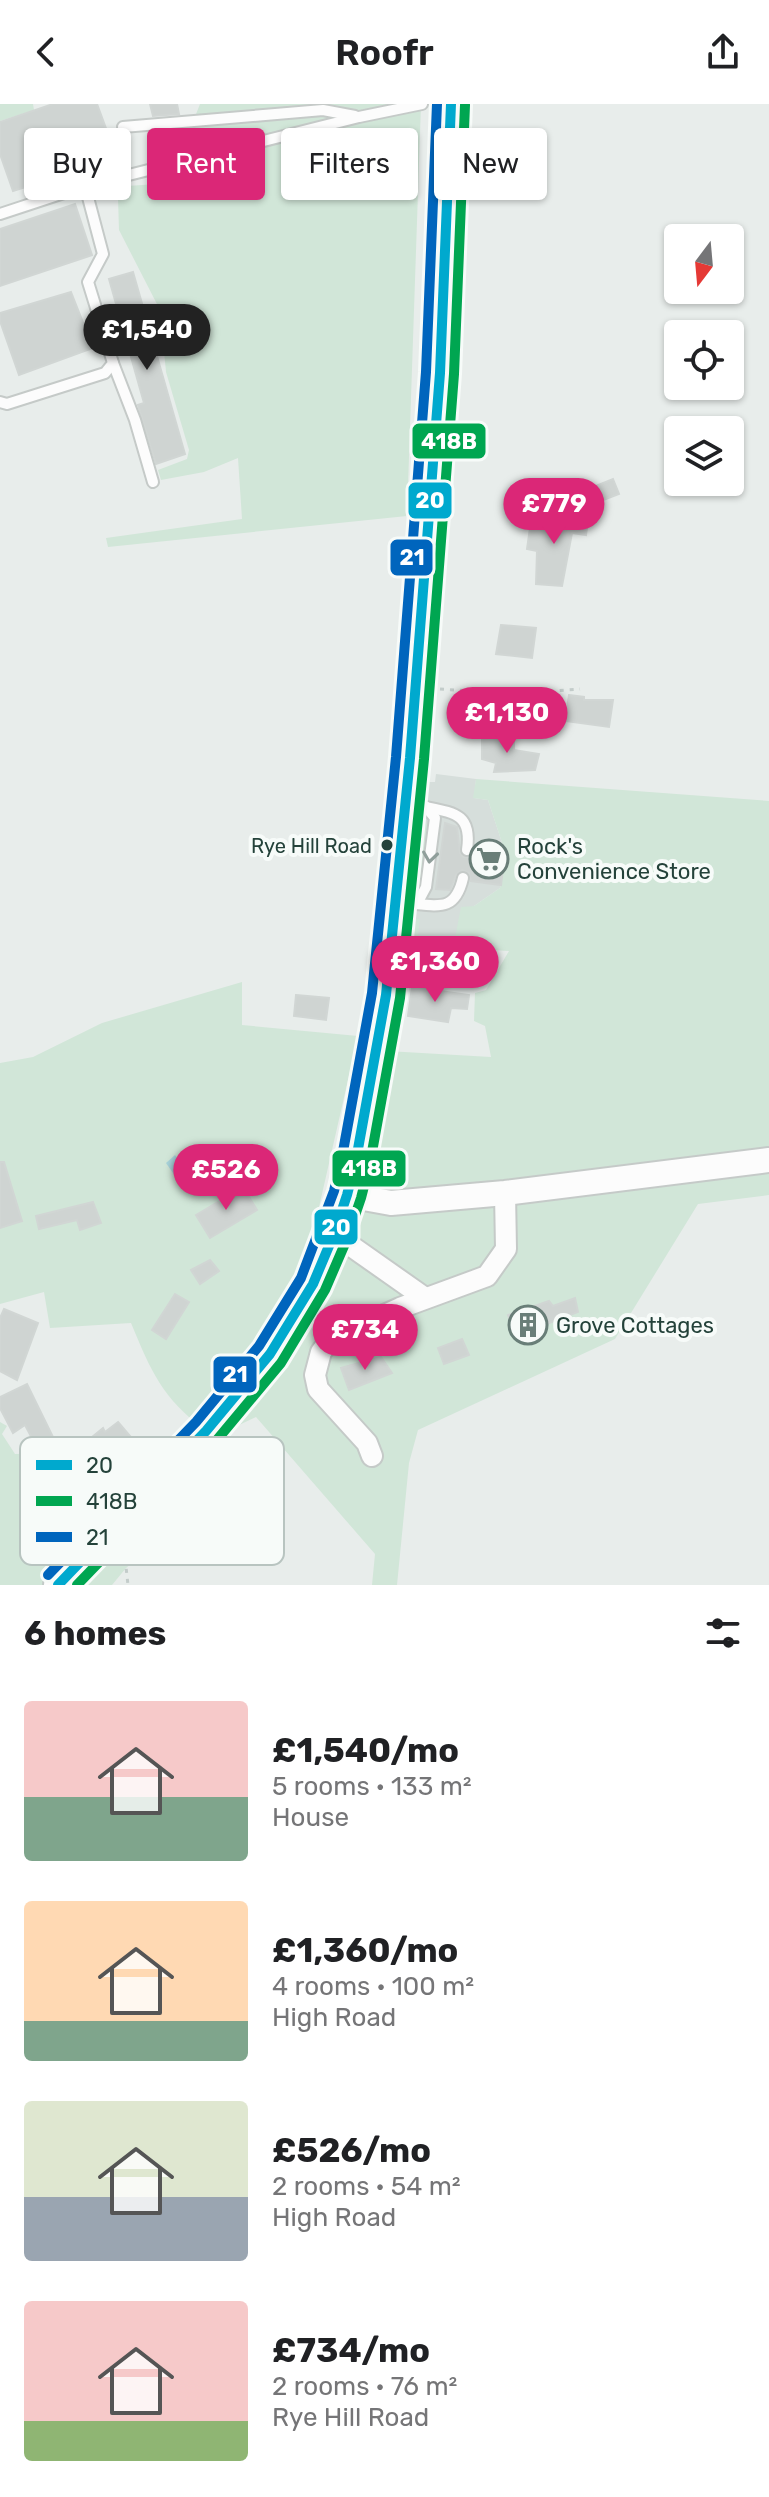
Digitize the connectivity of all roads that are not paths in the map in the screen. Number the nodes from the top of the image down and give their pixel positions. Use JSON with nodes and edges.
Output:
{"nodes":[{"id":1,"x":422,"y":104,"type":"edge"},
{"id":2,"x":451,"y":104,"type":"edge"},
{"id":3,"x":359,"y":117,"type":"junction"},
{"id":4,"x":123,"y":127,"type":"dead end"},
{"id":5,"x":131,"y":174,"type":"edge"},
{"id":6,"x":42,"y":200,"type":"edge"},
{"id":7,"x":89,"y":200,"type":"edge"},
{"id":8,"x":0,"y":214,"type":"edge"},
{"id":9,"x":113,"y":363,"type":"junction"},
{"id":10,"x":0,"y":402,"type":"edge"},
{"id":11,"x":153,"y":482,"type":"dead end"},
{"id":12,"x":416,"y":804,"type":"junction"},
{"id":13,"x":467,"y":850,"type":"dead end"},
{"id":14,"x":463,"y":878,"type":"dead end"},
{"id":15,"x":405,"y":910,"type":"junction"},
{"id":16,"x":769,"y":1160,"type":"edge"},
{"id":17,"x":505,"y":1193,"type":"junction"},
{"id":18,"x":347,"y":1195,"type":"junction"},
{"id":19,"x":334,"y":1234,"type":"junction"},
{"id":20,"x":425,"y":1298,"type":"junction"},
{"id":21,"x":199,"y":1437,"type":"edge"},
{"id":22,"x":372,"y":1456,"type":"dead end"},
{"id":23,"x":77,"y":1565,"type":"edge"},
{"id":24,"x":58,"y":1585,"type":"edge"}],
"edges":[{"from":1,"to":3,"type":"lane"},
{"from":2,"to":12,"type":"main road"},
{"from":3,"to":4,"type":"lane"},
{"from":3,"to":5,"type":"lane"},
{"from":6,"to":8,"type":"lane"},
{"from":7,"to":9,"type":"lane"},
{"from":9,"to":10,"type":"lane"},
{"from":9,"to":11,"type":"lane"},
{"from":12,"to":13,"type":"lane"},
{"from":12,"to":15,"type":"main road"},
{"from":14,"to":15,"type":"lane"},
{"from":15,"to":18,"type":"main road"},
{"from":16,"to":17,"type":"street"},
{"from":17,"to":18,"type":"street"},
{"from":17,"to":20,"type":"street"},
{"from":18,"to":19,"type":"main road"},
{"from":19,"to":20,"type":"street"},
{"from":19,"to":21,"type":"main road"},
{"from":20,"to":22,"type":"street"},
{"from":23,"to":24,"type":"main road"}]}
